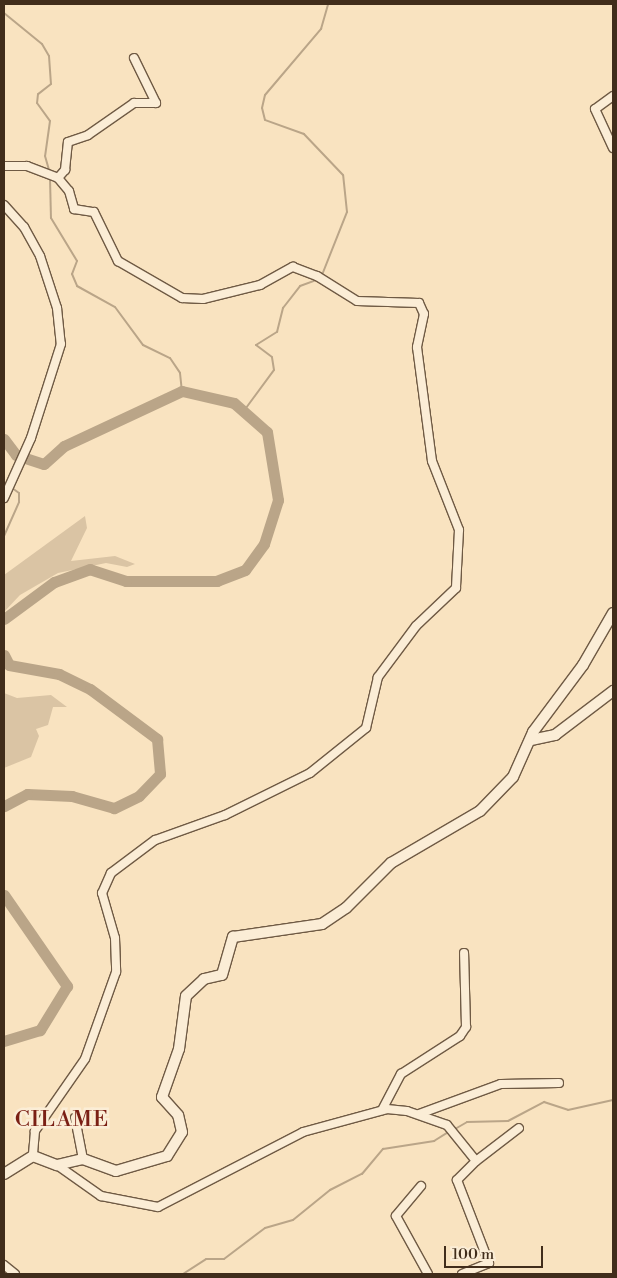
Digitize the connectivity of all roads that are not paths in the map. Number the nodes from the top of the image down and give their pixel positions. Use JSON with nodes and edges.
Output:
{"nodes":[{"id":1,"x":134,"y":58,"type":"dead end"},
{"id":2,"x":613,"y":96,"type":"edge"},
{"id":3,"x":613,"y":148,"type":"edge"},
{"id":4,"x":4,"y":166,"type":"edge"},
{"id":5,"x":58,"y":178,"type":"junction"},
{"id":6,"x":4,"y":205,"type":"edge"},
{"id":7,"x":4,"y":498,"type":"edge"},
{"id":8,"x":613,"y":613,"type":"edge"},
{"id":9,"x":613,"y":691,"type":"edge"},
{"id":10,"x":531,"y":740,"type":"junction"},
{"id":11,"x":464,"y":953,"type":"dead end"},
{"id":12,"x":559,"y":1083,"type":"dead end"},
{"id":13,"x":380,"y":1112,"type":"junction"},
{"id":14,"x":419,"y":1114,"type":"junction"},
{"id":15,"x":75,"y":1118,"type":"dead end"},
{"id":16,"x":519,"y":1128,"type":"dead end"},
{"id":17,"x":33,"y":1156,"type":"junction"},
{"id":18,"x":83,"y":1159,"type":"junction"},
{"id":19,"x":476,"y":1161,"type":"junction"},
{"id":20,"x":57,"y":1165,"type":"junction"},
{"id":21,"x":4,"y":1174,"type":"edge"},
{"id":22,"x":421,"y":1186,"type":"dead end"},
{"id":23,"x":4,"y":1264,"type":"edge"},
{"id":24,"x":15,"y":1274,"type":"edge"},
{"id":25,"x":428,"y":1274,"type":"edge"},
{"id":26,"x":462,"y":1274,"type":"edge"}],
"edges":[{"from":1,"to":5,"type":"street"},
{"from":2,"to":3,"type":"street"},
{"from":4,"to":5,"type":"street"},
{"from":5,"to":17,"type":"street"},
{"from":6,"to":7,"type":"street"},
{"from":8,"to":10,"type":"street"},
{"from":9,"to":10,"type":"street"},
{"from":10,"to":18,"type":"street"},
{"from":11,"to":13,"type":"street"},
{"from":12,"to":14,"type":"street"},
{"from":13,"to":14,"type":"street"},
{"from":13,"to":20,"type":"street"},
{"from":14,"to":19,"type":"street"},
{"from":15,"to":18,"type":"street"},
{"from":16,"to":19,"type":"street"},
{"from":17,"to":20,"type":"street"},
{"from":17,"to":21,"type":"street"},
{"from":18,"to":20,"type":"street"},
{"from":19,"to":26,"type":"street"},
{"from":22,"to":25,"type":"street"},
{"from":23,"to":24,"type":"street"}]}
